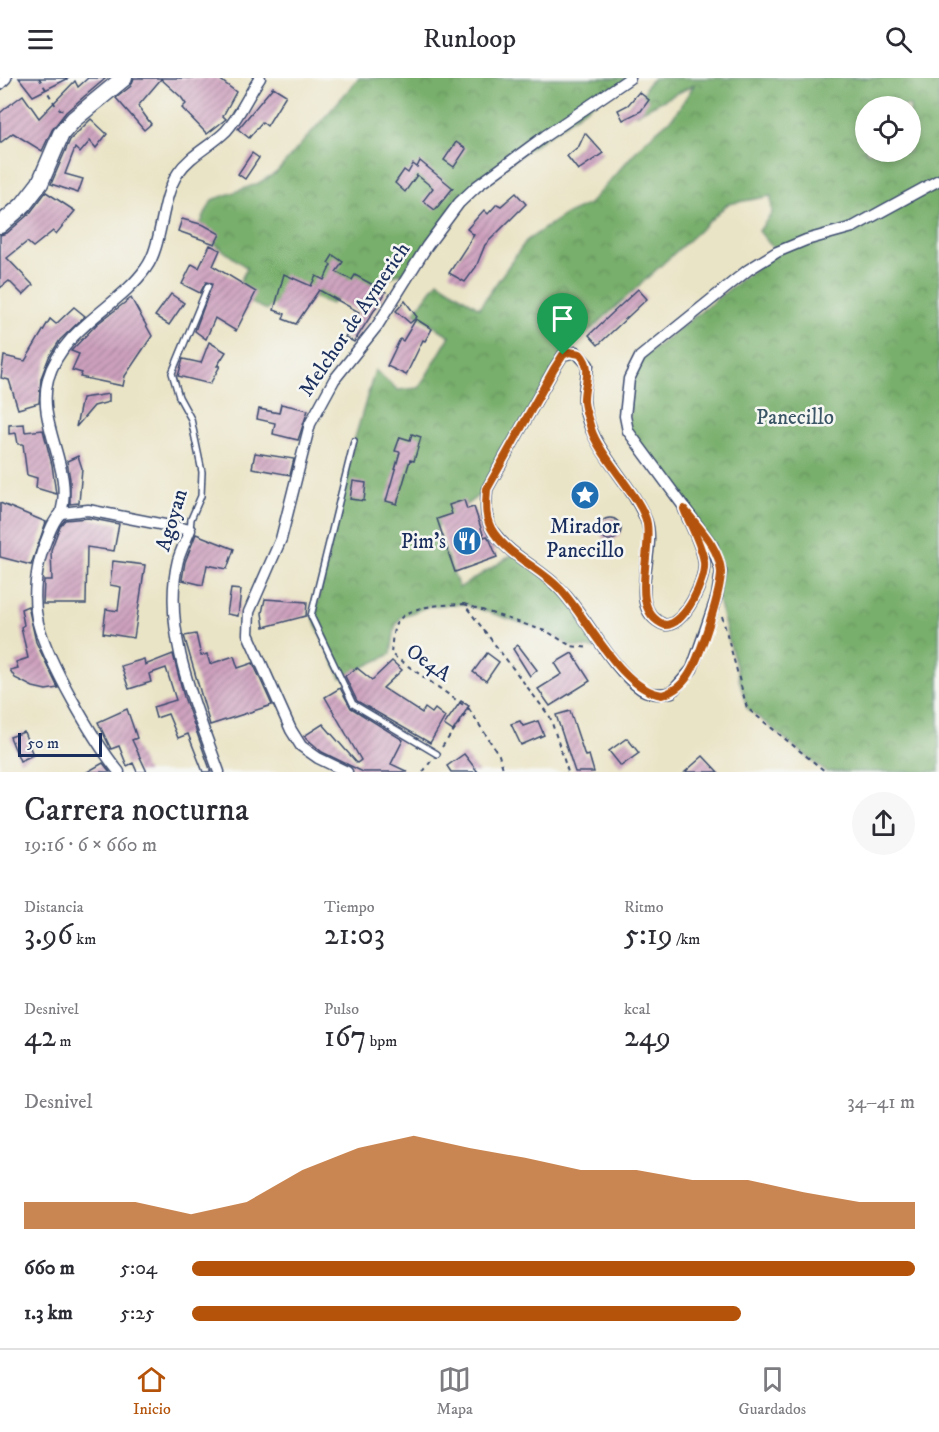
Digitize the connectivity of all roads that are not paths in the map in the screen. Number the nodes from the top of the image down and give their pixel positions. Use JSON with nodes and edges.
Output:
{"nodes":[{"id":1,"x":6,"y":78,"type":"edge"},
{"id":2,"x":124,"y":78,"type":"edge"},
{"id":3,"x":260,"y":78,"type":"edge"},
{"id":4,"x":630,"y":78,"type":"edge"},
{"id":5,"x":0,"y":84,"type":"edge"},
{"id":6,"x":939,"y":180,"type":"edge"},
{"id":7,"x":0,"y":225,"type":"edge"},
{"id":8,"x":208,"y":286,"type":"dead end"},
{"id":9,"x":354,"y":441,"type":"dead end"},
{"id":10,"x":684,"y":509,"type":"junction"},
{"id":11,"x":61,"y":513,"type":"junction"},
{"id":12,"x":190,"y":530,"type":"junction"},
{"id":13,"x":437,"y":754,"type":"road end"},
{"id":14,"x":119,"y":772,"type":"edge"},
{"id":15,"x":219,"y":772,"type":"edge"},
{"id":16,"x":347,"y":772,"type":"edge"}],
"edges":[{"from":1,"to":5,"type":"street"},
{"from":2,"to":7,"type":"street"},
{"from":3,"to":11,"type":"street"},
{"from":4,"to":16,"type":"street","name":"Melchor de Aymerich"},
{"from":6,"to":10,"type":"street"},
{"from":8,"to":12,"type":"lane","name":"Agoyan"},
{"from":9,"to":13,"type":"lane"},
{"from":10,"to":10,"type":"street"},
{"from":11,"to":12,"type":"street"},
{"from":11,"to":14,"type":"street"},
{"from":12,"to":15,"type":"street","name":"Agoyan"}]}
